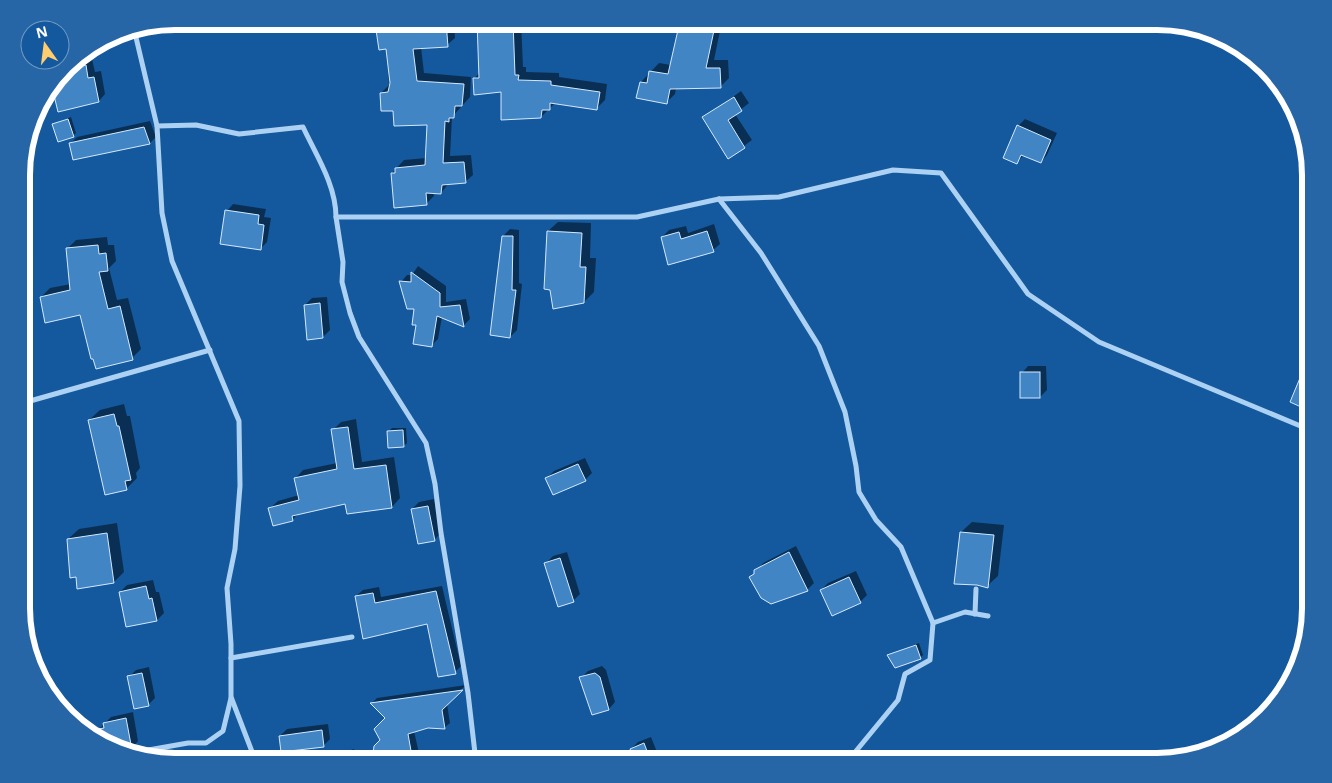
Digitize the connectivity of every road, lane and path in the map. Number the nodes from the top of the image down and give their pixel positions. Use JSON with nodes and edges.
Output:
{"nodes":[{"id":1,"x":136,"y":35,"type":"edge"},
{"id":2,"x":157,"y":126,"type":"junction"},
{"id":3,"x":719,"y":199,"type":"junction"},
{"id":4,"x":336,"y":217,"type":"junction"},
{"id":5,"x":210,"y":350,"type":"junction"},
{"id":6,"x":30,"y":401,"type":"edge"},
{"id":7,"x":1302,"y":427,"type":"edge"},
{"id":8,"x":976,"y":589,"type":"dead end"},
{"id":9,"x":975,"y":614,"type":"junction"},
{"id":10,"x":988,"y":616,"type":"dead end"},
{"id":11,"x":933,"y":623,"type":"junction"},
{"id":12,"x":352,"y":637,"type":"dead end"},
{"id":13,"x":231,"y":658,"type":"junction"},
{"id":14,"x":232,"y":697,"type":"junction"},
{"id":15,"x":148,"y":750,"type":"edge"},
{"id":16,"x":253,"y":753,"type":"edge"},
{"id":17,"x":475,"y":753,"type":"edge"},
{"id":18,"x":854,"y":753,"type":"edge"}],
"edges":[{"from":1,"to":2,"type":"street"},
{"from":2,"to":4,"type":"street"},
{"from":2,"to":5,"type":"street"},
{"from":3,"to":4,"type":"street"},
{"from":3,"to":7,"type":"street"},
{"from":3,"to":11,"type":"street"},
{"from":4,"to":17,"type":"street"},
{"from":5,"to":6,"type":"street"},
{"from":5,"to":13,"type":"street"},
{"from":8,"to":9,"type":"street"},
{"from":9,"to":10,"type":"street"},
{"from":9,"to":11,"type":"street"},
{"from":11,"to":18,"type":"street"},
{"from":12,"to":13,"type":"street"},
{"from":13,"to":14,"type":"street"},
{"from":14,"to":15,"type":"street"},
{"from":14,"to":16,"type":"street"}]}
